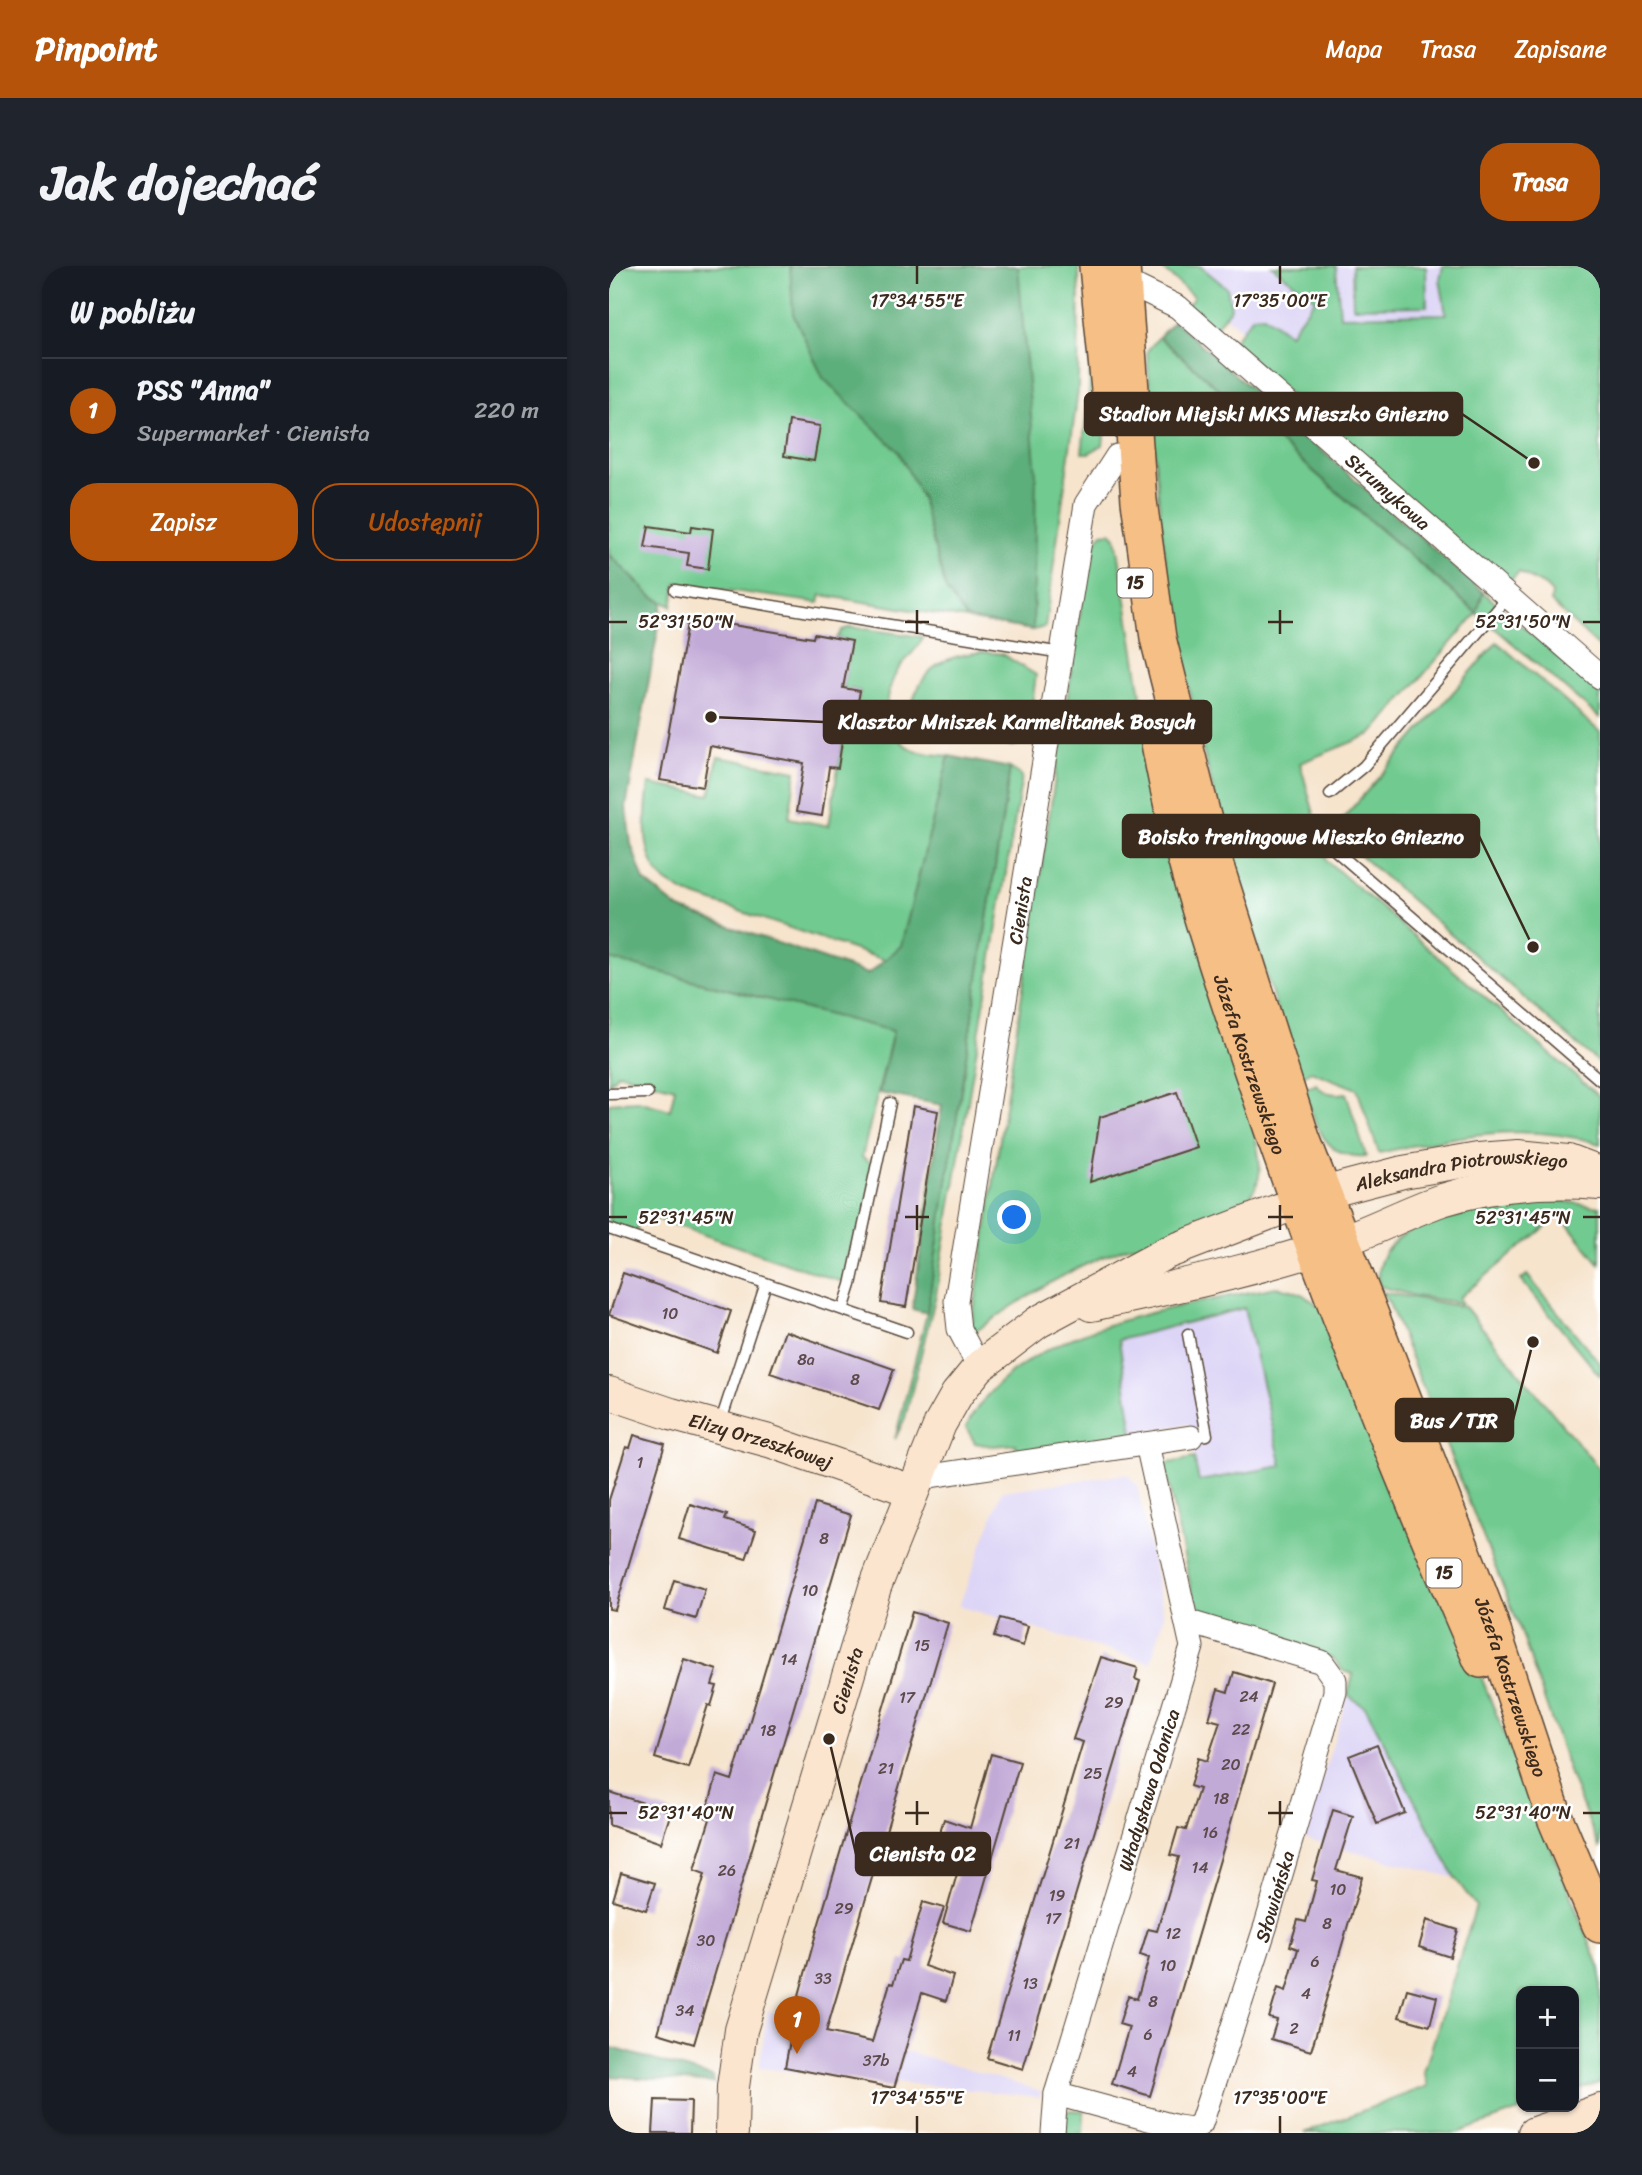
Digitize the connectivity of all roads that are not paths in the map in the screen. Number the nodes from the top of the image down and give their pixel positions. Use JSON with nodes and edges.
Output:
{"nodes":[{"id":1,"x":1110,"y":276,"type":"edge"},
{"id":2,"x":1117,"y":456,"type":"junction"},
{"id":3,"x":675,"y":590,"type":"dead end"},
{"id":4,"x":1508,"y":597,"type":"junction"},
{"id":5,"x":1062,"y":653,"type":"junction"},
{"id":6,"x":1600,"y":677,"type":"edge"},
{"id":7,"x":1330,"y":794,"type":"dead end"},
{"id":8,"x":1336,"y":851,"type":"dead end"},
{"id":9,"x":1600,"y":1080,"type":"edge"},
{"id":10,"x":647,"y":1093,"type":"dead end"},
{"id":11,"x":609,"y":1094,"type":"edge"},
{"id":12,"x":890,"y":1103,"type":"dead end"},
{"id":13,"x":1600,"y":1173,"type":"edge"},
{"id":14,"x":1600,"y":1184,"type":"edge"},
{"id":15,"x":1310,"y":1198,"type":"junction"},
{"id":16,"x":609,"y":1228,"type":"edge"},
{"id":17,"x":1328,"y":1245,"type":"junction"},
{"id":18,"x":766,"y":1283,"type":"junction"},
{"id":19,"x":843,"y":1310,"type":"junction"},
{"id":20,"x":1056,"y":1312,"type":"junction"},
{"id":21,"x":907,"y":1332,"type":"dead end"},
{"id":22,"x":1188,"y":1334,"type":"dead end"},
{"id":23,"x":979,"y":1367,"type":"junction"},
{"id":24,"x":609,"y":1393,"type":"edge"},
{"id":25,"x":719,"y":1427,"type":"junction"},
{"id":26,"x":1191,"y":1437,"type":"joint"},
{"id":27,"x":1147,"y":1444,"type":"junction"},
{"id":28,"x":915,"y":1485,"type":"junction"},
{"id":29,"x":1186,"y":1621,"type":"junction"},
{"id":30,"x":1600,"y":1925,"type":"edge"},
{"id":31,"x":1056,"y":2094,"type":"junction"},
{"id":32,"x":1600,"y":2110,"type":"edge"},
{"id":33,"x":732,"y":2133,"type":"edge"},
{"id":34,"x":1053,"y":2133,"type":"edge"},
{"id":35,"x":1534,"y":2133,"type":"edge"}],
"edges":[{"from":1,"to":2,"type":"main road","name":"Józefa Kostrzewskiego","number":"15"},
{"from":1,"to":4,"type":"street","name":"Strumykowa"},
{"from":1,"to":15,"type":"main road","name":"Józefa Kostrzewskiego","number":"15"},
{"from":2,"to":5,"type":"street","name":"Cienista"},
{"from":2,"to":15,"type":"main road","name":"Józefa Kostrzewskiego","number":"15"},
{"from":3,"to":5,"type":"lane"},
{"from":4,"to":6,"type":"street","name":"Strumykowa"},
{"from":4,"to":7,"type":"lane"},
{"from":5,"to":23,"type":"street","name":"Cienista"},
{"from":8,"to":9,"type":"lane"},
{"from":10,"to":11,"type":"lane"},
{"from":12,"to":19,"type":"lane"},
{"from":13,"to":15,"type":"street","name":"Aleksandra Piotrowskiego"},
{"from":14,"to":17,"type":"street","name":"Aleksandra Piotrowskiego"},
{"from":15,"to":17,"type":"main road","name":"Józefa Kostrzewskiego","number":"15"},
{"from":15,"to":20,"type":"street","name":"Cienista"},
{"from":16,"to":18,"type":"lane"},
{"from":17,"to":20,"type":"street","name":"Cienista"},
{"from":17,"to":30,"type":"main road","name":"Józefa Kostrzewskiego","number":"15"},
{"from":18,"to":19,"type":"lane"},
{"from":18,"to":25,"type":"lane"},
{"from":19,"to":21,"type":"lane"},
{"from":20,"to":23,"type":"street","name":"Cienista"},
{"from":22,"to":26,"type":"lane"},
{"from":23,"to":28,"type":"street","name":"Cienista"},
{"from":24,"to":25,"type":"street","name":"Elizy Orzeszkowej"},
{"from":25,"to":28,"type":"street","name":"Elizy Orzeszkowej"},
{"from":26,"to":27,"type":"street"},
{"from":27,"to":28,"type":"street"},
{"from":27,"to":29,"type":"street","name":"Władysława Odonica"},
{"from":28,"to":33,"type":"street","name":"Cienista"},
{"from":29,"to":31,"type":"street","name":"Władysława Odonica"},
{"from":29,"to":31,"type":"street","name":"Słowiańska"},
{"from":31,"to":34,"type":"street","name":"Władysława Odonica"},
{"from":32,"to":35,"type":"street"}]}
